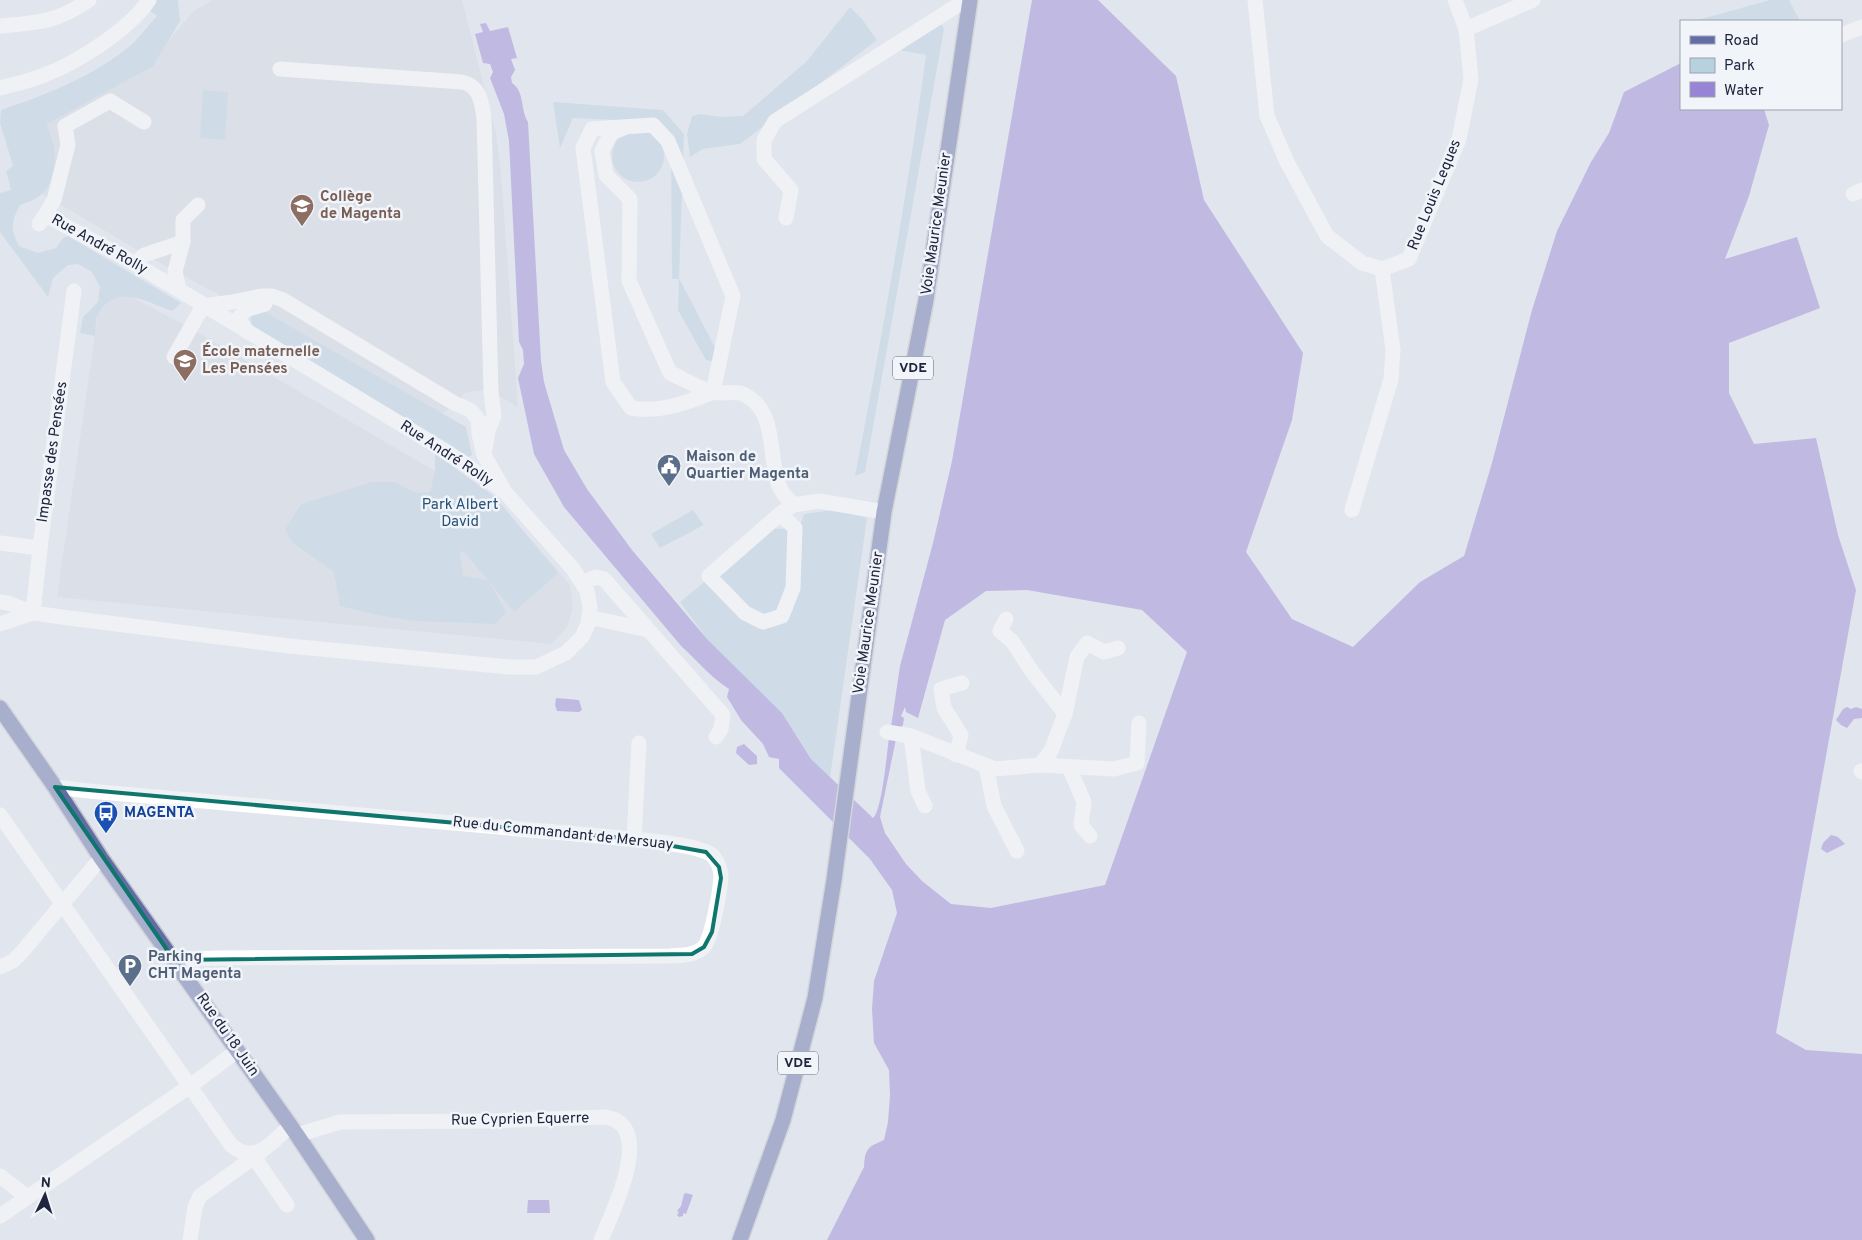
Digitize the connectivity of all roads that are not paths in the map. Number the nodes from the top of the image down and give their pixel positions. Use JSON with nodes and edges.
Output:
{"nodes":[{"id":1,"x":89,"y":0,"type":"edge"},
{"id":2,"x":149,"y":0,"type":"edge"},
{"id":3,"x":966,"y":0,"type":"edge"},
{"id":4,"x":970,"y":0,"type":"edge"},
{"id":5,"x":1255,"y":0,"type":"edge"},
{"id":6,"x":1455,"y":0,"type":"edge"},
{"id":7,"x":1533,"y":0,"type":"edge"},
{"id":8,"x":0,"y":26,"type":"edge"},
{"id":9,"x":1862,"y":27,"type":"edge"},
{"id":10,"x":1466,"y":29,"type":"junction"},
{"id":11,"x":1842,"y":35,"type":"edge"},
{"id":12,"x":280,"y":69,"type":"dead end"},
{"id":13,"x":0,"y":88,"type":"edge"},
{"id":14,"x":144,"y":122,"type":"dead end"},
{"id":15,"x":628,"y":126,"type":"junction"},
{"id":16,"x":198,"y":205,"type":"dead end"},
{"id":17,"x":786,"y":218,"type":"dead end"},
{"id":18,"x":183,"y":242,"type":"junction"},
{"id":19,"x":135,"y":264,"type":"junction"},
{"id":20,"x":1382,"y":269,"type":"junction"},
{"id":21,"x":178,"y":290,"type":"junction"},
{"id":22,"x":74,"y":291,"type":"dead end"},
{"id":23,"x":283,"y":300,"type":"junction"},
{"id":24,"x":203,"y":306,"type":"junction"},
{"id":25,"x":246,"y":331,"type":"junction"},
{"id":26,"x":174,"y":357,"type":"dead end"},
{"id":27,"x":491,"y":392,"type":"junction"},
{"id":28,"x":713,"y":392,"type":"junction"},
{"id":29,"x":463,"y":407,"type":"junction"},
{"id":30,"x":484,"y":455,"type":"junction"},
{"id":31,"x":504,"y":491,"type":"junction"},
{"id":32,"x":793,"y":505,"type":"junction"},
{"id":33,"x":1352,"y":510,"type":"dead end"},
{"id":34,"x":884,"y":512,"type":"junction"},
{"id":35,"x":780,"y":514,"type":"junction"},
{"id":36,"x":0,"y":543,"type":"edge"},
{"id":37,"x":40,"y":548,"type":"junction"},
{"id":38,"x":582,"y":583,"type":"junction"},
{"id":39,"x":0,"y":602,"type":"edge"},
{"id":40,"x":33,"y":613,"type":"junction"},
{"id":41,"x":589,"y":617,"type":"junction"},
{"id":42,"x":1006,"y":619,"type":"dead end"},
{"id":43,"x":1,"y":623,"type":"edge"},
{"id":44,"x":648,"y":630,"type":"junction"},
{"id":45,"x":1118,"y":648,"type":"dead end"},
{"id":46,"x":962,"y":682,"type":"dead end"},
{"id":47,"x":0,"y":708,"type":"edge"},
{"id":48,"x":1065,"y":714,"type":"junction"},
{"id":49,"x":1140,"y":723,"type":"dead end"},
{"id":50,"x":887,"y":732,"type":"dead end"},
{"id":51,"x":911,"y":736,"type":"junction"},
{"id":52,"x":716,"y":737,"type":"dead end"},
{"id":53,"x":639,"y":743,"type":"dead end"},
{"id":54,"x":956,"y":755,"type":"junction"},
{"id":55,"x":1040,"y":764,"type":"junction"},
{"id":56,"x":986,"y":766,"type":"junction"},
{"id":57,"x":1069,"y":767,"type":"junction"},
{"id":58,"x":55,"y":786,"type":"junction"},
{"id":59,"x":925,"y":806,"type":"dead end"},
{"id":60,"x":0,"y":815,"type":"edge"},
{"id":61,"x":1090,"y":836,"type":"dead end"},
{"id":62,"x":634,"y":838,"type":"junction"},
{"id":63,"x":1017,"y":851,"type":"dead end"},
{"id":64,"x":102,"y":858,"type":"junction"},
{"id":65,"x":63,"y":904,"type":"junction"},
{"id":66,"x":174,"y":960,"type":"junction"},
{"id":67,"x":0,"y":967,"type":"edge"},
{"id":68,"x":237,"y":1051,"type":"junction"},
{"id":69,"x":190,"y":1086,"type":"junction"},
{"id":70,"x":294,"y":1130,"type":"junction"},
{"id":71,"x":259,"y":1153,"type":"junction"},
{"id":72,"x":0,"y":1176,"type":"edge"},
{"id":73,"x":27,"y":1197,"type":"junction"},
{"id":74,"x":287,"y":1205,"type":"dead end"},
{"id":75,"x":0,"y":1216,"type":"edge"},
{"id":76,"x":190,"y":1240,"type":"edge"},
{"id":77,"x":367,"y":1240,"type":"edge"},
{"id":78,"x":601,"y":1240,"type":"edge"},
{"id":79,"x":740,"y":1240,"type":"edge"}],
"edges":[{"from":1,"to":8,"type":"street"},
{"from":2,"to":13,"type":"street"},
{"from":3,"to":17,"type":"street"},
{"from":4,"to":34,"type":"main road","name":"Voie Maurice Meunier","number":"VDE"},
{"from":5,"to":20,"type":"street"},
{"from":6,"to":10,"type":"street","name":"Rue Louis Leques"},
{"from":7,"to":10,"type":"street"},
{"from":9,"to":11,"type":"street"},
{"from":10,"to":20,"type":"street","name":"Rue Louis Leques"},
{"from":12,"to":27,"type":"street"},
{"from":14,"to":19,"type":"street","name":"Rue André Rolly"},
{"from":15,"to":28,"type":"street"},
{"from":15,"to":28,"type":"street"},
{"from":15,"to":28,"type":"street"},
{"from":16,"to":18,"type":"street"},
{"from":18,"to":19,"type":"street"},
{"from":18,"to":21,"type":"street"},
{"from":19,"to":21,"type":"street","name":"Rue André Rolly"},
{"from":20,"to":33,"type":"street"},
{"from":21,"to":24,"type":"street","name":"Rue André Rolly"},
{"from":22,"to":37,"type":"street","name":"Impasse des Pensées"},
{"from":23,"to":24,"type":"street"},
{"from":23,"to":25,"type":"street"},
{"from":23,"to":29,"type":"street"},
{"from":24,"to":25,"type":"street","name":"Rue André Rolly"},
{"from":24,"to":26,"type":"street"},
{"from":25,"to":31,"type":"street","name":"Rue André Rolly"},
{"from":27,"to":29,"type":"street"},
{"from":27,"to":30,"type":"street"},
{"from":28,"to":32,"type":"street"},
{"from":29,"to":30,"type":"street"},
{"from":30,"to":31,"type":"street"},
{"from":31,"to":38,"type":"street","name":"Rue André Rolly"},
{"from":32,"to":34,"type":"street"},
{"from":32,"to":35,"type":"street"},
{"from":34,"to":79,"type":"main road","name":"Voie Maurice Meunier","number":"VDE"},
{"from":35,"to":35,"type":"street"},
{"from":36,"to":37,"type":"street"},
{"from":37,"to":40,"type":"street","name":"Impasse des Pensées"},
{"from":38,"to":41,"type":"street","name":"Rue André Rolly"},
{"from":38,"to":44,"type":"street"},
{"from":39,"to":40,"type":"street","name":"Rue André Rolly"},
{"from":40,"to":41,"type":"street","name":"Rue André Rolly"},
{"from":40,"to":43,"type":"street","name":"Rue André Rolly"},
{"from":41,"to":44,"type":"street"},
{"from":42,"to":48,"type":"street"},
{"from":44,"to":52,"type":"street"},
{"from":45,"to":48,"type":"street"},
{"from":46,"to":54,"type":"street"},
{"from":47,"to":58,"type":"main road","name":"Rue du 18 Juin"},
{"from":48,"to":55,"type":"street"},
{"from":49,"to":57,"type":"street"},
{"from":50,"to":51,"type":"street"},
{"from":51,"to":54,"type":"street"},
{"from":51,"to":59,"type":"street"},
{"from":53,"to":62,"type":"street"},
{"from":54,"to":56,"type":"street"},
{"from":55,"to":56,"type":"street"},
{"from":55,"to":57,"type":"street"},
{"from":56,"to":63,"type":"street"},
{"from":57,"to":61,"type":"street"},
{"from":58,"to":62,"type":"street","name":"Rue du Commandant de Mersuay"},
{"from":58,"to":64,"type":"main road","name":"Rue du 18 Juin"},
{"from":60,"to":65,"type":"street"},
{"from":62,"to":66,"type":"street","name":"Rue du Commandant de Mersuay"},
{"from":64,"to":65,"type":"street"},
{"from":64,"to":66,"type":"main road","name":"Rue du 18 Juin"},
{"from":65,"to":67,"type":"street"},
{"from":65,"to":69,"type":"street"},
{"from":66,"to":68,"type":"main road","name":"Rue du 18 Juin"},
{"from":68,"to":69,"type":"street"},
{"from":68,"to":70,"type":"main road","name":"Rue du 18 Juin"},
{"from":69,"to":71,"type":"street"},
{"from":69,"to":73,"type":"street"},
{"from":70,"to":71,"type":"street"},
{"from":70,"to":77,"type":"main road","name":"Rue du 18 Juin"},
{"from":70,"to":78,"type":"street","name":"Rue Cyprien Equerre"},
{"from":71,"to":74,"type":"street"},
{"from":71,"to":76,"type":"street"},
{"from":72,"to":73,"type":"street"},
{"from":73,"to":75,"type":"street"}]}
